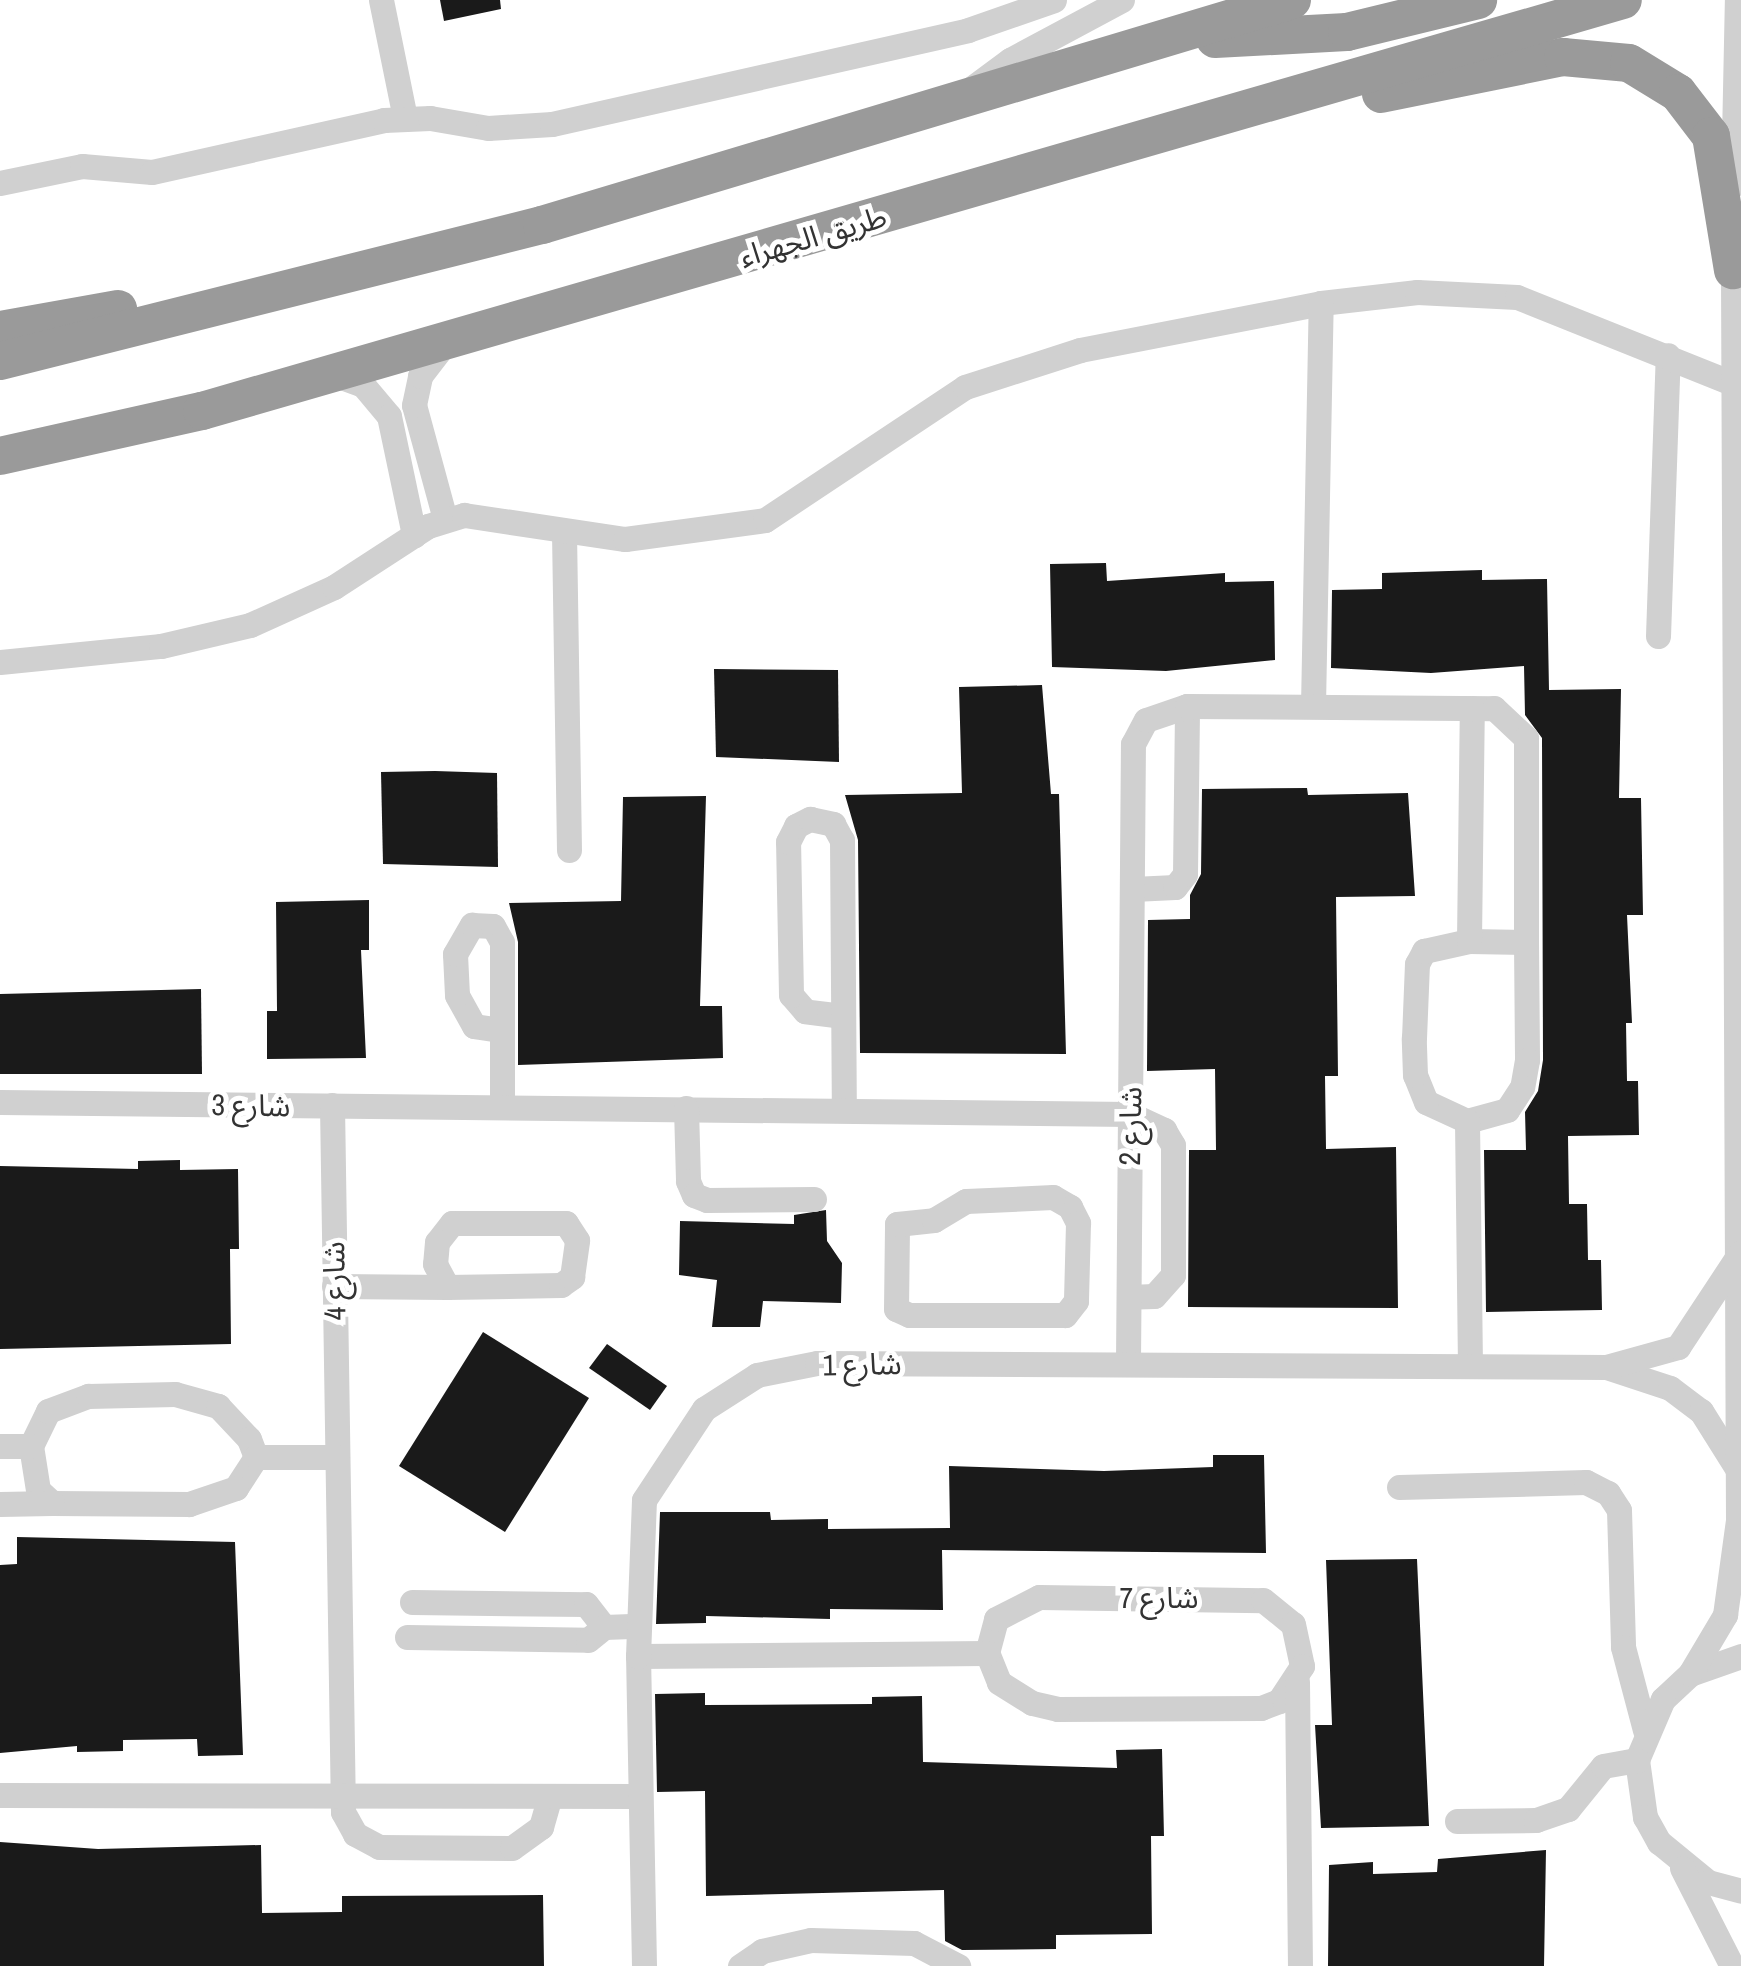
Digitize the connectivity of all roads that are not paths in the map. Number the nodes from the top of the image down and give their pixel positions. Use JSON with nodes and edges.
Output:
{"nodes":[{"id":1,"x":380,"y":0,"type":"edge"},
{"id":2,"x":1054,"y":0,"type":"edge"},
{"id":3,"x":1122,"y":0,"type":"edge"},
{"id":4,"x":1292,"y":0,"type":"edge"},
{"id":5,"x":1478,"y":0,"type":"edge"},
{"id":6,"x":1623,"y":0,"type":"edge"},
{"id":7,"x":1737,"y":0,"type":"edge"},
{"id":8,"x":1154,"y":42,"type":"junction"},
{"id":9,"x":955,"y":103,"type":"junction"},
{"id":10,"x":406,"y":118,"type":"junction"},
{"id":11,"x":1086,"y":158,"type":"junction"},
{"id":12,"x":0,"y":182,"type":"edge"},
{"id":13,"x":1733,"y":270,"type":"junction"},
{"id":14,"x":289,"y":289,"type":"junction"},
{"id":15,"x":1321,"y":303,"type":"junction"},
{"id":16,"x":0,"y":330,"type":"edge"},
{"id":17,"x":446,"y":342,"type":"junction"},
{"id":18,"x":1668,"y":355,"type":"junction"},
{"id":19,"x":0,"y":361,"type":"edge"},
{"id":20,"x":333,"y":374,"type":"junction"},
{"id":21,"x":1735,"y":384,"type":"junction"},
{"id":22,"x":9,"y":457,"type":"edge"},
{"id":23,"x":1739,"y":479,"type":"edge"},
{"id":24,"x":445,"y":519,"type":"junction"},
{"id":25,"x":564,"y":532,"type":"junction"},
{"id":26,"x":414,"y":535,"type":"junction"},
{"id":27,"x":1658,"y":636,"type":"dead end"},
{"id":28,"x":0,"y":662,"type":"edge"},
{"id":29,"x":1187,"y":706,"type":"junction"},
{"id":30,"x":1312,"y":706,"type":"junction"},
{"id":31,"x":1472,"y":708,"type":"junction"},
{"id":32,"x":569,"y":850,"type":"dead end"},
{"id":33,"x":1134,"y":889,"type":"junction"},
{"id":34,"x":1470,"y":941,"type":"junction"},
{"id":35,"x":1526,"y":942,"type":"junction"},
{"id":36,"x":843,"y":1016,"type":"junction"},
{"id":37,"x":502,"y":1030,"type":"dead end"},
{"id":38,"x":0,"y":1102,"type":"edge"},
{"id":39,"x":332,"y":1106,"type":"junction"},
{"id":40,"x":502,"y":1107,"type":"junction"},
{"id":41,"x":686,"y":1108,"type":"junction"},
{"id":42,"x":844,"y":1109,"type":"junction"},
{"id":43,"x":1130,"y":1114,"type":"junction"},
{"id":44,"x":1468,"y":1121,"type":"junction"},
{"id":45,"x":814,"y":1199,"type":"dead end"},
{"id":46,"x":1740,"y":1253,"type":"edge"},
{"id":47,"x":334,"y":1286,"type":"junction"},
{"id":48,"x":446,"y":1287,"type":"junction"},
{"id":49,"x":1129,"y":1297,"type":"junction"},
{"id":50,"x":972,"y":1316,"type":"junction"},
{"id":51,"x":1128,"y":1362,"type":"junction"},
{"id":52,"x":972,"y":1363,"type":"junction"},
{"id":53,"x":1470,"y":1366,"type":"junction"},
{"id":54,"x":1606,"y":1366,"type":"junction"},
{"id":55,"x":0,"y":1446,"type":"edge"},
{"id":56,"x":31,"y":1446,"type":"junction"},
{"id":57,"x":256,"y":1457,"type":"junction"},
{"id":58,"x":337,"y":1457,"type":"junction"},
{"id":59,"x":1738,"y":1470,"type":"junction"},
{"id":60,"x":1399,"y":1487,"type":"dead end"},
{"id":61,"x":52,"y":1503,"type":"junction"},
{"id":62,"x":0,"y":1504,"type":"edge"},
{"id":63,"x":412,"y":1602,"type":"dead end"},
{"id":64,"x":638,"y":1626,"type":"junction"},
{"id":65,"x":604,"y":1628,"type":"junction"},
{"id":66,"x":407,"y":1636,"type":"dead end"},
{"id":67,"x":987,"y":1653,"type":"junction"},
{"id":68,"x":638,"y":1656,"type":"junction"},
{"id":69,"x":1741,"y":1656,"type":"edge"},
{"id":70,"x":1690,"y":1674,"type":"junction"},
{"id":71,"x":1296,"y":1682,"type":"junction"},
{"id":72,"x":1645,"y":1730,"type":"junction"},
{"id":73,"x":1638,"y":1760,"type":"junction"},
{"id":74,"x":339,"y":1793,"type":"junction"},
{"id":75,"x":0,"y":1795,"type":"edge"},
{"id":76,"x":550,"y":1796,"type":"junction"},
{"id":77,"x":640,"y":1796,"type":"junction"},
{"id":78,"x":1458,"y":1821,"type":"dead end"},
{"id":79,"x":1679,"y":1864,"type":"junction"},
{"id":80,"x":1741,"y":1891,"type":"edge"},
{"id":81,"x":644,"y":1966,"type":"edge"},
{"id":82,"x":740,"y":1966,"type":"edge"},
{"id":83,"x":958,"y":1966,"type":"edge"},
{"id":84,"x":1300,"y":1966,"type":"edge"},
{"id":85,"x":1732,"y":1966,"type":"edge"}],
"edges":[{"from":1,"to":10,"type":"street"},
{"from":2,"to":10,"type":"street"},
{"from":3,"to":9,"type":"street"},
{"from":4,"to":8,"type":"highway"},
{"from":5,"to":8,"type":"highway"},
{"from":6,"to":11,"type":"highway","name":"طريق الجهراء"},
{"from":7,"to":13,"type":"street"},
{"from":8,"to":9,"type":"highway"},
{"from":9,"to":14,"type":"highway"},
{"from":10,"to":12,"type":"street"},
{"from":11,"to":13,"type":"highway"},
{"from":11,"to":17,"type":"highway","name":"طريق الجهراء"},
{"from":13,"to":21,"type":"street"},
{"from":14,"to":16,"type":"highway"},
{"from":14,"to":19,"type":"highway"},
{"from":15,"to":18,"type":"street"},
{"from":15,"to":25,"type":"street"},
{"from":15,"to":30,"type":"street"},
{"from":17,"to":20,"type":"highway","name":"طريق الجهراء"},
{"from":17,"to":24,"type":"street"},
{"from":18,"to":21,"type":"street"},
{"from":18,"to":27,"type":"street"},
{"from":20,"to":22,"type":"highway","name":"طريق الجهراء"},
{"from":20,"to":26,"type":"street"},
{"from":21,"to":23,"type":"street"},
{"from":23,"to":46,"type":"street"},
{"from":24,"to":25,"type":"street"},
{"from":24,"to":26,"type":"street"},
{"from":25,"to":32,"type":"street"},
{"from":26,"to":28,"type":"street"},
{"from":29,"to":30,"type":"street","name":"شارع 2"},
{"from":29,"to":33,"type":"street","name":"شارع 2"},
{"from":29,"to":33,"type":"street"},
{"from":30,"to":31,"type":"street","name":"شارع 2"},
{"from":31,"to":34,"type":"street"},
{"from":31,"to":35,"type":"street","name":"شارع 2"},
{"from":33,"to":43,"type":"street","name":"شارع 2"},
{"from":34,"to":35,"type":"street"},
{"from":34,"to":44,"type":"street"},
{"from":35,"to":44,"type":"street","name":"شارع 2"},
{"from":36,"to":36,"type":"street"},
{"from":36,"to":42,"type":"street"},
{"from":37,"to":40,"type":"street"},
{"from":38,"to":39,"type":"street","name":"شارع 3"},
{"from":39,"to":40,"type":"street","name":"شارع 3"},
{"from":39,"to":47,"type":"street","name":"شارع 4"},
{"from":40,"to":41,"type":"street","name":"شارع 3"},
{"from":41,"to":42,"type":"street","name":"شارع 3"},
{"from":41,"to":45,"type":"street"},
{"from":42,"to":43,"type":"street","name":"شارع 3"},
{"from":43,"to":49,"type":"street","name":"شارع 2"},
{"from":43,"to":49,"type":"street"},
{"from":44,"to":53,"type":"street"},
{"from":46,"to":54,"type":"street","name":"شارع 1"},
{"from":46,"to":59,"type":"street"},
{"from":47,"to":48,"type":"street"},
{"from":47,"to":58,"type":"street","name":"شارع 4"},
{"from":48,"to":48,"type":"street"},
{"from":49,"to":51,"type":"street","name":"شارع 2"},
{"from":50,"to":50,"type":"street"},
{"from":50,"to":52,"type":"street"},
{"from":51,"to":52,"type":"street","name":"شارع 1"},
{"from":51,"to":53,"type":"street","name":"شارع 1"},
{"from":52,"to":64,"type":"street","name":"شارع 1"},
{"from":53,"to":54,"type":"street","name":"شارع 1"},
{"from":54,"to":59,"type":"street","name":"شارع 1"},
{"from":55,"to":56,"type":"street"},
{"from":56,"to":57,"type":"street"},
{"from":56,"to":61,"type":"street"},
{"from":57,"to":58,"type":"street"},
{"from":57,"to":61,"type":"street"},
{"from":58,"to":74,"type":"street","name":"شارع 4"},
{"from":59,"to":70,"type":"street"},
{"from":60,"to":72,"type":"street"},
{"from":61,"to":62,"type":"street"},
{"from":63,"to":65,"type":"street"},
{"from":64,"to":65,"type":"street"},
{"from":64,"to":68,"type":"street","name":"شارع 1"},
{"from":65,"to":66,"type":"street"},
{"from":67,"to":68,"type":"street"},
{"from":67,"to":71,"type":"street"},
{"from":67,"to":71,"type":"street","name":"شارع 7"},
{"from":68,"to":77,"type":"street","name":"شارع 1"},
{"from":69,"to":70,"type":"street"},
{"from":70,"to":72,"type":"street"},
{"from":71,"to":84,"type":"street","name":"شارع 7"},
{"from":72,"to":73,"type":"street"},
{"from":73,"to":78,"type":"street"},
{"from":73,"to":79,"type":"street"},
{"from":74,"to":75,"type":"street"},
{"from":74,"to":76,"type":"street"},
{"from":74,"to":76,"type":"street"},
{"from":76,"to":77,"type":"street"},
{"from":77,"to":81,"type":"street","name":"شارع 1"},
{"from":79,"to":80,"type":"street"},
{"from":79,"to":85,"type":"street"},
{"from":82,"to":83,"type":"street"}]}
